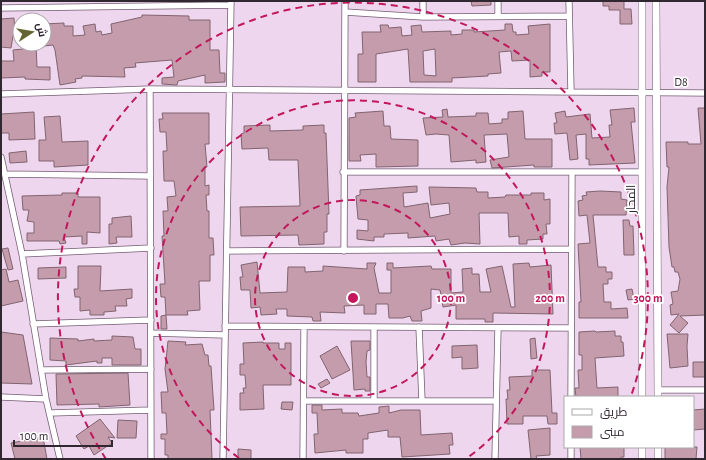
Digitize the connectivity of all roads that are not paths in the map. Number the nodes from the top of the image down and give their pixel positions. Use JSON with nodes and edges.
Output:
{"nodes":[{"id":1,"x":345,"y":1,"type":"edge"},
{"id":2,"x":423,"y":1,"type":"edge"},
{"id":3,"x":498,"y":1,"type":"edge"},
{"id":4,"x":569,"y":1,"type":"edge"},
{"id":5,"x":642,"y":1,"type":"edge"},
{"id":6,"x":656,"y":1,"type":"edge"},
{"id":7,"x":231,"y":3,"type":"edge"},
{"id":8,"x":1,"y":8,"type":"edge"},
{"id":9,"x":345,"y":12,"type":"junction"},
{"id":10,"x":498,"y":16,"type":"junction"},
{"id":11,"x":569,"y":16,"type":"junction"},
{"id":12,"x":423,"y":17,"type":"junction"},
{"id":13,"x":150,"y":90,"type":"junction"},
{"id":14,"x":230,"y":90,"type":"junction"},
{"id":15,"x":345,"y":91,"type":"junction"},
{"id":16,"x":571,"y":92,"type":"junction"},
{"id":17,"x":642,"y":93,"type":"junction"},
{"id":18,"x":657,"y":93,"type":"junction"},
{"id":19,"x":705,"y":93,"type":"edge"},
{"id":20,"x":1,"y":94,"type":"edge"},
{"id":21,"x":1,"y":157,"type":"edge"},
{"id":22,"x":344,"y":172,"type":"junction"},
{"id":23,"x":572,"y":172,"type":"junction"},
{"id":24,"x":642,"y":172,"type":"junction"},
{"id":25,"x":5,"y":174,"type":"junction"},
{"id":26,"x":150,"y":176,"type":"junction"},
{"id":27,"x":151,"y":248,"type":"junction"},
{"id":28,"x":571,"y":249,"type":"junction"},
{"id":29,"x":227,"y":251,"type":"junction"},
{"id":30,"x":344,"y":251,"type":"junction"},
{"id":31,"x":22,"y":254,"type":"junction"},
{"id":32,"x":151,"y":320,"type":"junction"},
{"id":33,"x":33,"y":324,"type":"junction"},
{"id":34,"x":225,"y":326,"type":"junction"},
{"id":35,"x":304,"y":327,"type":"junction"},
{"id":36,"x":374,"y":327,"type":"junction"},
{"id":37,"x":419,"y":327,"type":"junction"},
{"id":38,"x":498,"y":328,"type":"junction"},
{"id":39,"x":571,"y":328,"type":"junction"},
{"id":40,"x":151,"y":333,"type":"junction"},
{"id":41,"x":225,"y":335,"type":"junction"},
{"id":42,"x":151,"y":369,"type":"junction"},
{"id":43,"x":41,"y":370,"type":"junction"},
{"id":44,"x":705,"y":390,"type":"edge"},
{"id":45,"x":658,"y":393,"type":"edge"},
{"id":46,"x":571,"y":396,"type":"edge"},
{"id":47,"x":642,"y":396,"type":"edge"},
{"id":48,"x":1,"y":397,"type":"edge"},
{"id":49,"x":46,"y":399,"type":"junction"},
{"id":50,"x":304,"y":401,"type":"junction"},
{"id":51,"x":374,"y":401,"type":"junction"},
{"id":52,"x":422,"y":401,"type":"junction"},
{"id":53,"x":496,"y":401,"type":"junction"},
{"id":54,"x":151,"y":410,"type":"junction"},
{"id":55,"x":50,"y":413,"type":"junction"},
{"id":56,"x":571,"y":448,"type":"edge"},
{"id":57,"x":642,"y":448,"type":"edge"},
{"id":58,"x":658,"y":448,"type":"edge"},
{"id":59,"x":60,"y":459,"type":"edge"},
{"id":60,"x":151,"y":459,"type":"edge"},
{"id":61,"x":223,"y":459,"type":"edge"},
{"id":62,"x":303,"y":459,"type":"edge"},
{"id":63,"x":495,"y":459,"type":"edge"},
{"id":64,"x":570,"y":459,"type":"edge"},
{"id":65,"x":642,"y":459,"type":"edge"},
{"id":66,"x":658,"y":459,"type":"edge"}],
"edges":[{"from":1,"to":9,"type":"street"},
{"from":2,"to":12,"type":"street"},
{"from":3,"to":10,"type":"street"},
{"from":4,"to":11,"type":"street"},
{"from":5,"to":17,"type":"street","name":"المحار"},
{"from":6,"to":18,"type":"street"},
{"from":7,"to":8,"type":"street"},
{"from":7,"to":14,"type":"street"},
{"from":9,"to":12,"type":"street"},
{"from":9,"to":15,"type":"street"},
{"from":10,"to":11,"type":"street"},
{"from":10,"to":12,"type":"street"},
{"from":11,"to":16,"type":"street"},
{"from":13,"to":14,"type":"street","name":"D8"},
{"from":13,"to":20,"type":"street","name":"D8"},
{"from":13,"to":26,"type":"street"},
{"from":14,"to":15,"type":"street","name":"D8"},
{"from":14,"to":29,"type":"street"},
{"from":15,"to":16,"type":"street","name":"D8"},
{"from":15,"to":22,"type":"street"},
{"from":16,"to":17,"type":"street","name":"D8"},
{"from":17,"to":18,"type":"street","name":"D8"},
{"from":17,"to":24,"type":"street","name":"المحار"},
{"from":18,"to":19,"type":"street","name":"D8"},
{"from":18,"to":45,"type":"street"},
{"from":21,"to":25,"type":"street"},
{"from":22,"to":23,"type":"street"},
{"from":22,"to":30,"type":"street"},
{"from":23,"to":24,"type":"street"},
{"from":23,"to":28,"type":"street"},
{"from":24,"to":47,"type":"street","name":"المحار"},
{"from":25,"to":26,"type":"street"},
{"from":25,"to":31,"type":"street"},
{"from":26,"to":27,"type":"street"},
{"from":27,"to":31,"type":"street"},
{"from":27,"to":32,"type":"street"},
{"from":28,"to":30,"type":"street"},
{"from":28,"to":39,"type":"street"},
{"from":29,"to":30,"type":"street"},
{"from":29,"to":34,"type":"street"},
{"from":31,"to":33,"type":"street"},
{"from":32,"to":33,"type":"street"},
{"from":32,"to":40,"type":"street"},
{"from":33,"to":43,"type":"street"},
{"from":34,"to":35,"type":"street"},
{"from":34,"to":41,"type":"street"},
{"from":35,"to":36,"type":"street"},
{"from":35,"to":50,"type":"street"},
{"from":36,"to":37,"type":"street"},
{"from":36,"to":51,"type":"street"},
{"from":37,"to":38,"type":"street"},
{"from":37,"to":52,"type":"street"},
{"from":38,"to":39,"type":"street"},
{"from":38,"to":53,"type":"street"},
{"from":39,"to":46,"type":"street"},
{"from":40,"to":41,"type":"street"},
{"from":40,"to":42,"type":"street"},
{"from":41,"to":61,"type":"street"},
{"from":42,"to":43,"type":"street"},
{"from":42,"to":54,"type":"street"},
{"from":43,"to":49,"type":"street"},
{"from":44,"to":45,"type":"street"},
{"from":48,"to":49,"type":"street"},
{"from":49,"to":55,"type":"street"},
{"from":50,"to":51,"type":"street"},
{"from":50,"to":62,"type":"street"},
{"from":51,"to":52,"type":"street"},
{"from":52,"to":53,"type":"street"},
{"from":53,"to":63,"type":"street"},
{"from":54,"to":55,"type":"street"},
{"from":54,"to":60,"type":"street"},
{"from":55,"to":59,"type":"street"},
{"from":56,"to":64,"type":"street"},
{"from":57,"to":65,"type":"street"},
{"from":58,"to":66,"type":"street"}]}
